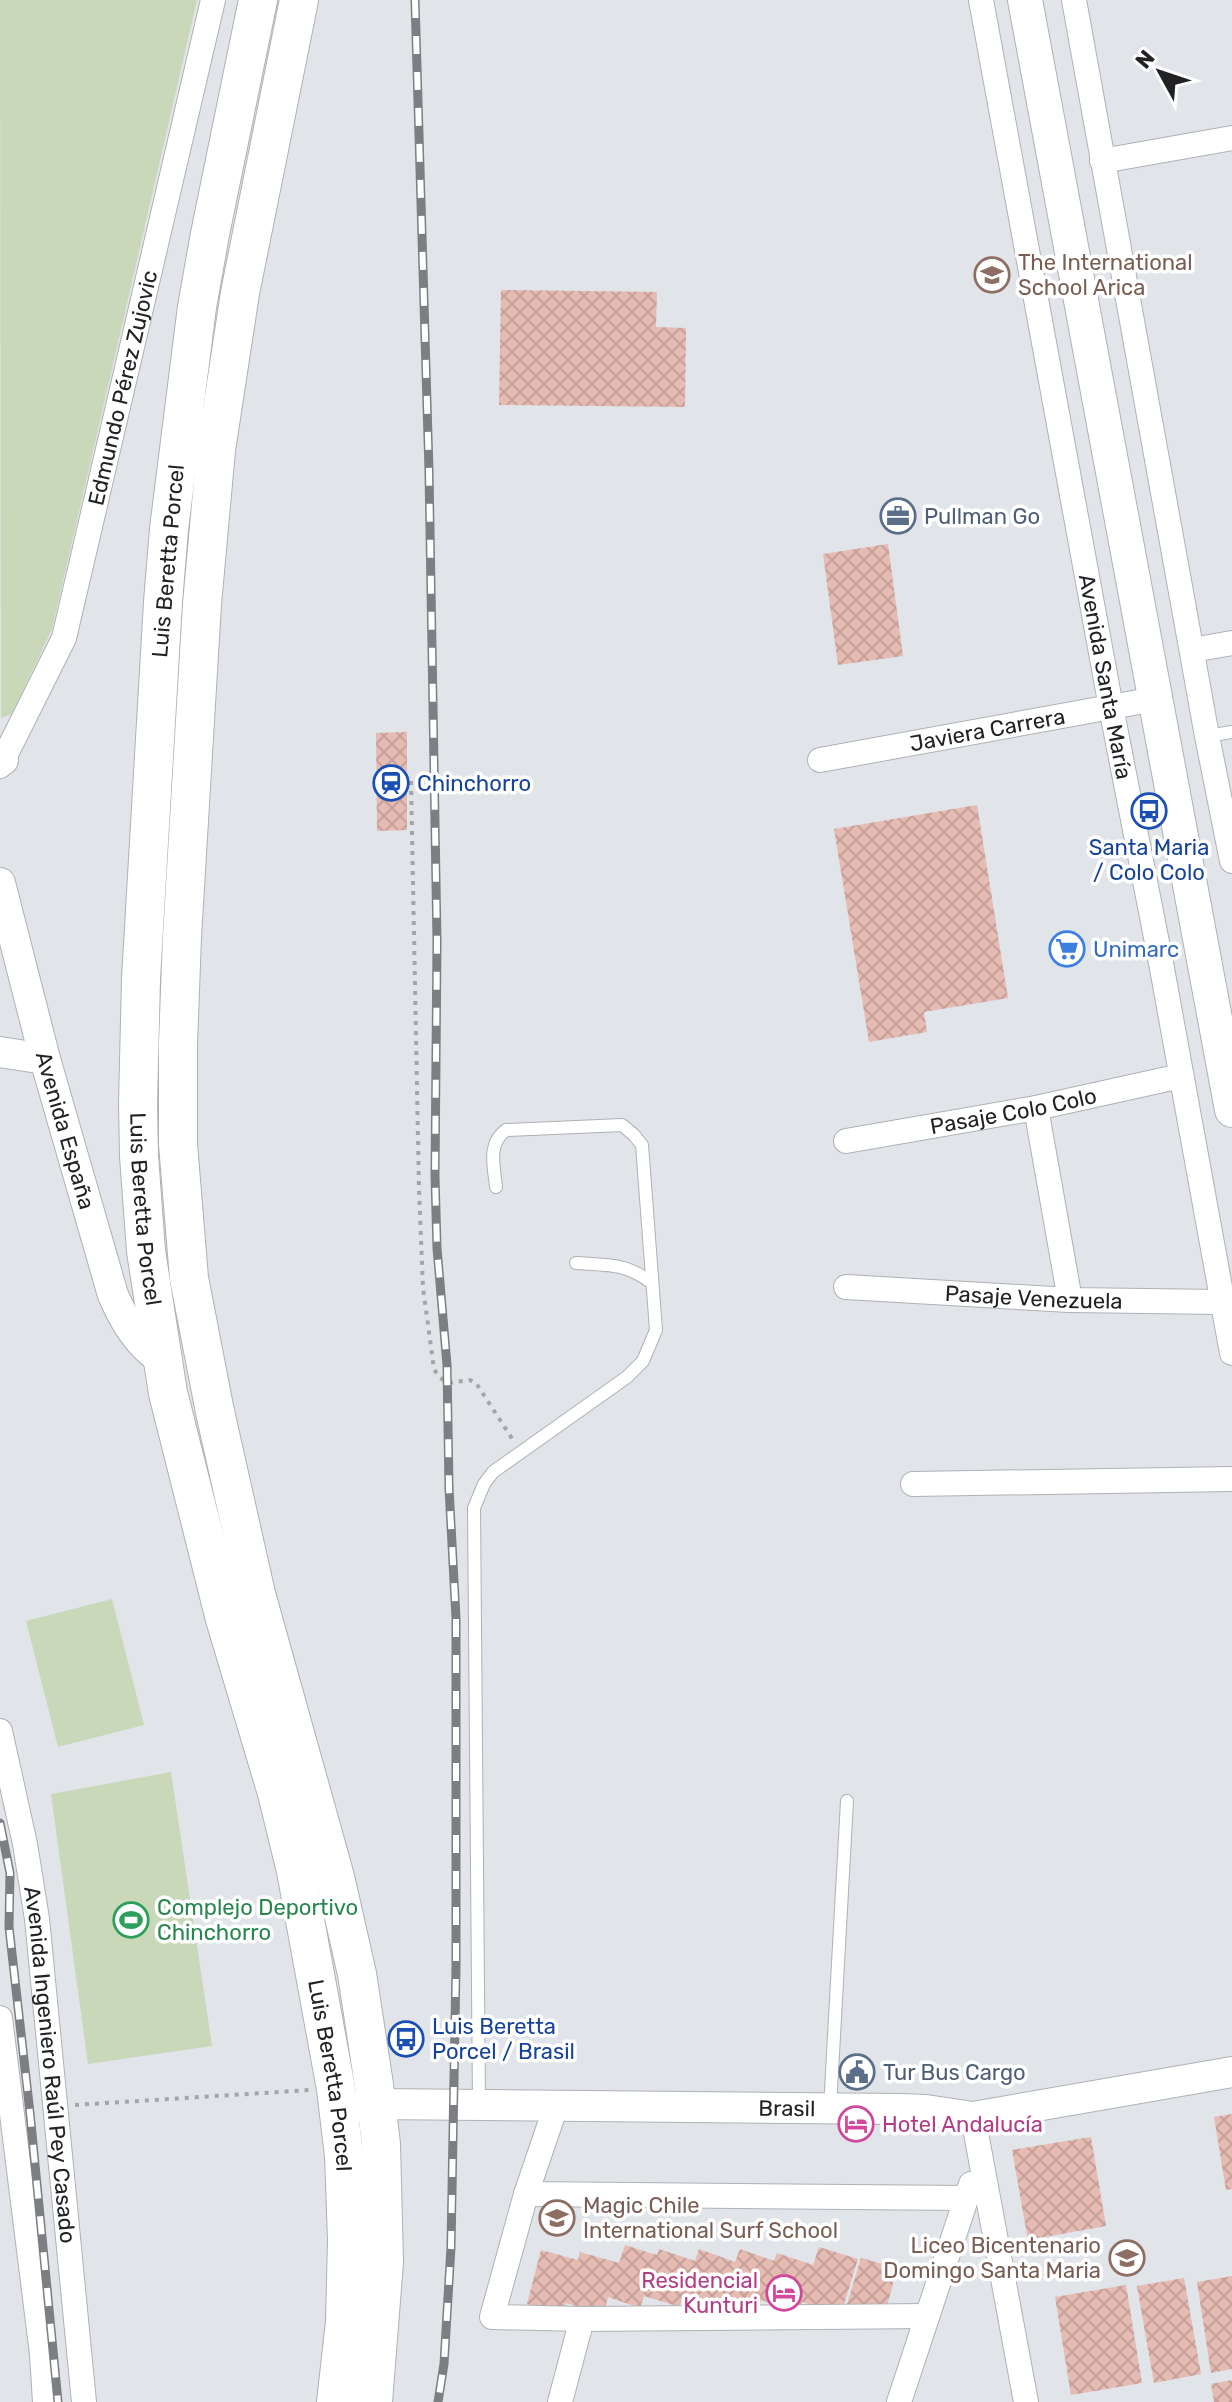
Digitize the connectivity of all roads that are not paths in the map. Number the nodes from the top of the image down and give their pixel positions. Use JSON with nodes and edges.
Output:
{"nodes":[{"id":1,"x":213,"y":0,"type":"edge"},
{"id":2,"x":258,"y":0,"type":"edge"},
{"id":3,"x":299,"y":0,"type":"edge"},
{"id":4,"x":981,"y":0,"type":"edge"},
{"id":5,"x":1025,"y":0,"type":"edge"},
{"id":6,"x":1074,"y":0,"type":"edge"},
{"id":7,"x":1232,"y":138,"type":"edge"},
{"id":8,"x":1102,"y":161,"type":"junction"},
{"id":9,"x":1232,"y":643,"type":"edge"},
{"id":10,"x":1192,"y":650,"type":"junction"},
{"id":11,"x":1155,"y":699,"type":"junction"},
{"id":12,"x":1111,"y":707,"type":"junction"},
{"id":13,"x":1232,"y":732,"type":"edge"},
{"id":14,"x":1207,"y":736,"type":"junction"},
{"id":15,"x":820,"y":760,"type":"dead end"},
{"id":16,"x":1,"y":762,"type":"edge"},
{"id":17,"x":1232,"y":861,"type":"edge"},
{"id":18,"x":0,"y":883,"type":"edge"},
{"id":19,"x":0,"y":1052,"type":"edge"},
{"id":20,"x":45,"y":1059,"type":"junction"},
{"id":21,"x":1181,"y":1076,"type":"junction"},
{"id":22,"x":1036,"y":1108,"type":"junction"},
{"id":23,"x":1232,"y":1110,"type":"edge"},
{"id":24,"x":846,"y":1141,"type":"dead end"},
{"id":25,"x":496,"y":1187,"type":"dead end"},
{"id":26,"x":576,"y":1263,"type":"dead end"},
{"id":27,"x":652,"y":1283,"type":"junction"},
{"id":28,"x":846,"y":1287,"type":"dead end"},
{"id":29,"x":1070,"y":1300,"type":"junction"},
{"id":30,"x":1221,"y":1302,"type":"junction"},
{"id":31,"x":1232,"y":1353,"type":"edge"},
{"id":32,"x":162,"y":1360,"type":"junction"},
{"id":33,"x":1232,"y":1479,"type":"edge"},
{"id":34,"x":913,"y":1484,"type":"dead end"},
{"id":35,"x":0,"y":1731,"type":"edge"},
{"id":36,"x":847,"y":1801,"type":"dead end"},
{"id":37,"x":0,"y":2024,"type":"edge"},
{"id":38,"x":1232,"y":2072,"type":"edge"},
{"id":39,"x":5,"y":2090,"type":"edge"},
{"id":40,"x":338,"y":2099,"type":"junction"},
{"id":41,"x":377,"y":2104,"type":"junction"},
{"id":42,"x":479,"y":2105,"type":"junction"},
{"id":43,"x":556,"y":2106,"type":"junction"},
{"id":44,"x":830,"y":2108,"type":"junction"},
{"id":45,"x":973,"y":2117,"type":"junction"},
{"id":46,"x":981,"y":2160,"type":"junction"},
{"id":47,"x":526,"y":2194,"type":"junction"},
{"id":48,"x":965,"y":2198,"type":"junction"},
{"id":49,"x":927,"y":2316,"type":"junction"},
{"id":50,"x":582,"y":2319,"type":"junction"},
{"id":51,"x":45,"y":2402,"type":"edge"},
{"id":52,"x":84,"y":2402,"type":"edge"},
{"id":53,"x":336,"y":2402,"type":"edge"},
{"id":54,"x":373,"y":2402,"type":"edge"},
{"id":55,"x":560,"y":2402,"type":"edge"},
{"id":56,"x":899,"y":2402,"type":"edge"},
{"id":57,"x":1026,"y":2402,"type":"edge"}],
"edges":[{"from":1,"to":16,"type":"street","name":"Edmundo Pérez Zujovic"},
{"from":2,"to":32,"type":"main road","name":"Luis Beretta Porcel"},
{"from":3,"to":41,"type":"main road","name":"Luis Beretta Porcel"},
{"from":4,"to":12,"type":"street","name":"Avenida Santa María"},
{"from":5,"to":11,"type":"main road","name":"Avenida Santa María"},
{"from":6,"to":8,"type":"street"},
{"from":7,"to":8,"type":"street"},
{"from":8,"to":10,"type":"street"},
{"from":9,"to":10,"type":"street"},
{"from":10,"to":14,"type":"street"},
{"from":11,"to":12,"type":"street","name":"Javiera Carrera"},
{"from":11,"to":23,"type":"main road","name":"Avenida Santa María"},
{"from":12,"to":15,"type":"street","name":"Javiera Carrera"},
{"from":12,"to":21,"type":"street","name":"Avenida Santa María"},
{"from":13,"to":14,"type":"lane"},
{"from":14,"to":17,"type":"street"},
{"from":18,"to":20,"type":"street","name":"Avenida España"},
{"from":19,"to":20,"type":"street"},
{"from":20,"to":32,"type":"street","name":"Avenida España"},
{"from":21,"to":22,"type":"street","name":"Pasaje Colo Colo"},
{"from":21,"to":30,"type":"street","name":"Avenida Santa María"},
{"from":22,"to":24,"type":"street","name":"Pasaje Colo Colo"},
{"from":22,"to":29,"type":"street"},
{"from":25,"to":27,"type":"lane"},
{"from":26,"to":27,"type":"lane"},
{"from":27,"to":42,"type":"lane"},
{"from":28,"to":29,"type":"street","name":"Pasaje Venezuela"},
{"from":29,"to":30,"type":"street","name":"Pasaje Venezuela"},
{"from":30,"to":31,"type":"street","name":"Avenida Santa María"},
{"from":32,"to":40,"type":"main road","name":"Luis Beretta Porcel"},
{"from":33,"to":34,"type":"street"},
{"from":35,"to":52,"type":"street","name":"Avenida Ingeniero Raúl Pey Casado"},
{"from":36,"to":44,"type":"lane"},
{"from":37,"to":39,"type":"street","name":"Avenida Ingeniero Raúl Pey Casado"},
{"from":38,"to":45,"type":"street","name":"Brasil"},
{"from":39,"to":51,"type":"street","name":"Avenida Ingeniero Raúl Pey Casado"},
{"from":40,"to":41,"type":"street","name":"Brasil"},
{"from":40,"to":53,"type":"main road","name":"Luis Beretta Porcel"},
{"from":41,"to":42,"type":"street","name":"Brasil"},
{"from":41,"to":54,"type":"main road","name":"Luis Beretta Porcel"},
{"from":42,"to":43,"type":"street","name":"Brasil"},
{"from":43,"to":44,"type":"street","name":"Brasil"},
{"from":43,"to":47,"type":"street"},
{"from":44,"to":45,"type":"street","name":"Brasil"},
{"from":45,"to":46,"type":"street"},
{"from":46,"to":48,"type":"street"},
{"from":46,"to":57,"type":"street"},
{"from":47,"to":48,"type":"street"},
{"from":47,"to":50,"type":"street"},
{"from":48,"to":49,"type":"street"},
{"from":49,"to":50,"type":"street"},
{"from":49,"to":56,"type":"street"},
{"from":50,"to":55,"type":"street"}]}
